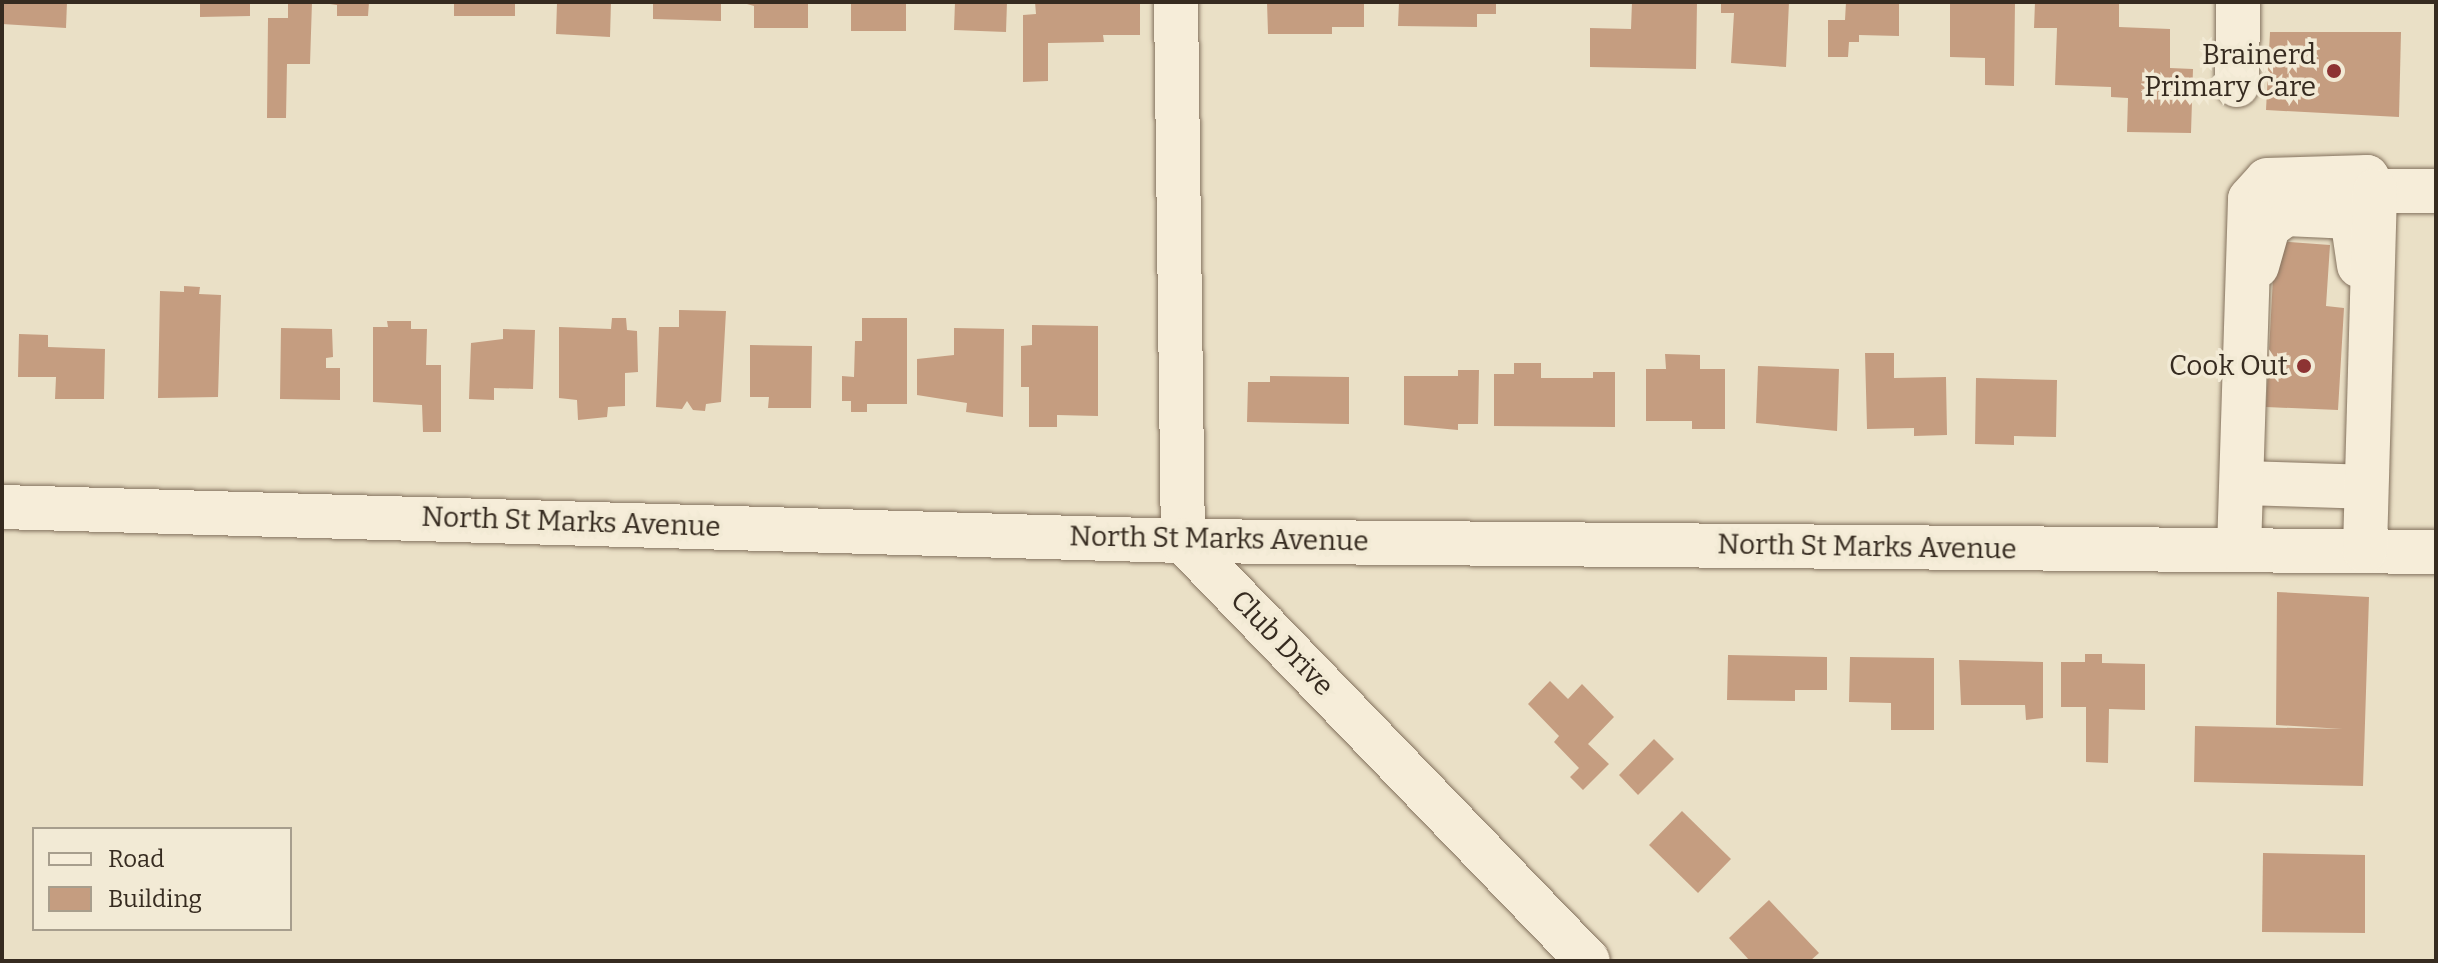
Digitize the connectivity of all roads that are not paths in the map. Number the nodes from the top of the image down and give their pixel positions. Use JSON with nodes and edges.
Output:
{"nodes":[{"id":1,"x":1176,"y":2,"type":"edge"},
{"id":2,"x":2238,"y":2,"type":"edge"},
{"id":3,"x":2237,"y":85,"type":"dead end"},
{"id":4,"x":2375,"y":191,"type":"junction"},
{"id":5,"x":2436,"y":191,"type":"edge"},
{"id":6,"x":2371,"y":284,"type":"junction"},
{"id":7,"x":2248,"y":295,"type":"junction"},
{"id":8,"x":2242,"y":483,"type":"junction"},
{"id":9,"x":2366,"y":487,"type":"junction"},
{"id":10,"x":2,"y":507,"type":"edge"},
{"id":11,"x":1183,"y":541,"type":"junction"},
{"id":12,"x":2239,"y":550,"type":"junction"},
{"id":13,"x":2365,"y":551,"type":"junction"},
{"id":14,"x":2436,"y":552,"type":"edge"},
{"id":15,"x":1588,"y":961,"type":"edge"}],
"edges":[{"from":1,"to":11,"type":"street"},
{"from":2,"to":3,"type":"street"},
{"from":4,"to":5,"type":"street"},
{"from":4,"to":6,"type":"street"},
{"from":4,"to":7,"type":"street"},
{"from":6,"to":7,"type":"street"},
{"from":6,"to":9,"type":"street"},
{"from":7,"to":8,"type":"street"},
{"from":8,"to":9,"type":"street"},
{"from":8,"to":12,"type":"street"},
{"from":9,"to":13,"type":"street"},
{"from":10,"to":11,"type":"street","name":"North St Marks Avenue"},
{"from":11,"to":12,"type":"street","name":"North St Marks Avenue"},
{"from":11,"to":15,"type":"street","name":"Club Drive"},
{"from":12,"to":13,"type":"street","name":"North St Marks Avenue"},
{"from":13,"to":14,"type":"street","name":"North St Marks Avenue"}]}
